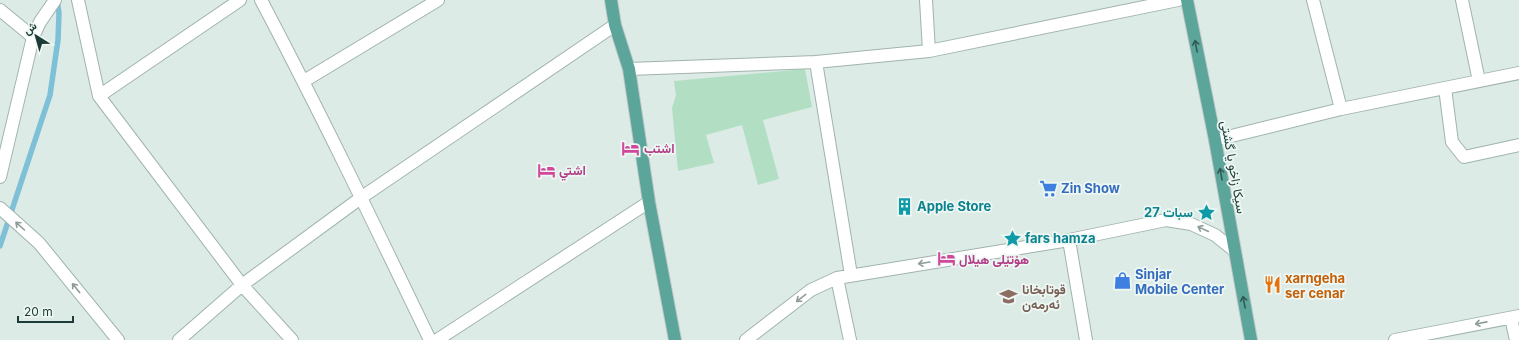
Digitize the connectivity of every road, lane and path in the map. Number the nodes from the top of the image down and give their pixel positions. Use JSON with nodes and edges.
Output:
{"nodes":[{"id":1,"x":55,"y":0,"type":"edge"},
{"id":2,"x":78,"y":0,"type":"edge"},
{"id":3,"x":240,"y":0,"type":"edge"},
{"id":4,"x":261,"y":0,"type":"edge"},
{"id":5,"x":438,"y":0,"type":"edge"},
{"id":6,"x":611,"y":0,"type":"edge"},
{"id":7,"x":926,"y":0,"type":"edge"},
{"id":8,"x":1178,"y":0,"type":"edge"},
{"id":9,"x":1187,"y":0,"type":"edge"},
{"id":10,"x":1313,"y":0,"type":"edge"},
{"id":11,"x":1462,"y":0,"type":"edge"},
{"id":12,"x":0,"y":10,"type":"edge"},
{"id":13,"x":615,"y":24,"type":"junction"},
{"id":14,"x":34,"y":36,"type":"junction"},
{"id":15,"x":929,"y":51,"type":"junction"},
{"id":16,"x":816,"y":62,"type":"junction"},
{"id":17,"x":629,"y":69,"type":"junction"},
{"id":18,"x":1519,"y":73,"type":"edge"},
{"id":19,"x":304,"y":81,"type":"junction"},
{"id":20,"x":1479,"y":81,"type":"junction"},
{"id":21,"x":1445,"y":88,"type":"junction"},
{"id":22,"x":99,"y":96,"type":"junction"},
{"id":23,"x":1341,"y":109,"type":"junction"},
{"id":24,"x":1215,"y":140,"type":"junction"},
{"id":25,"x":1519,"y":145,"type":"edge"},
{"id":26,"x":0,"y":177,"type":"edge"},
{"id":27,"x":362,"y":197,"type":"junction"},
{"id":28,"x":649,"y":202,"type":"junction"},
{"id":29,"x":0,"y":208,"type":"edge"},
{"id":30,"x":1069,"y":240,"type":"junction"},
{"id":31,"x":1235,"y":251,"type":"junction"},
{"id":32,"x":851,"y":276,"type":"junction"},
{"id":33,"x":837,"y":278,"type":"junction"},
{"id":34,"x":242,"y":285,"type":"junction"},
{"id":35,"x":1515,"y":317,"type":"edge"},
{"id":36,"x":118,"y":340,"type":"edge"},
{"id":37,"x":179,"y":340,"type":"edge"},
{"id":38,"x":292,"y":340,"type":"edge"},
{"id":39,"x":430,"y":340,"type":"edge"},
{"id":40,"x":437,"y":340,"type":"edge"},
{"id":41,"x":675,"y":340,"type":"edge"},
{"id":42,"x":746,"y":340,"type":"edge"},
{"id":43,"x":850,"y":340,"type":"edge"},
{"id":44,"x":1086,"y":340,"type":"edge"},
{"id":45,"x":1251,"y":340,"type":"edge"},
{"id":46,"x":1395,"y":340,"type":"edge"},
{"id":47,"x":1516,"y":340,"type":"edge"}],
"edges":[{"from":1,"to":14,"type":"street"},
{"from":2,"to":22,"type":"street"},
{"from":3,"to":22,"type":"street"},
{"from":4,"to":19,"type":"street"},
{"from":5,"to":19,"type":"street"},
{"from":6,"to":13,"type":"main road"},
{"from":7,"to":15,"type":"street"},
{"from":8,"to":15,"type":"street"},
{"from":24,"to":9,"type":"main road","name":"سیکا زاخو یا گشتى","one_way":true},
{"from":10,"to":23,"type":"street"},
{"from":11,"to":20,"type":"street"},
{"from":12,"to":14,"type":"street"},
{"from":13,"to":17,"type":"main road"},
{"from":13,"to":27,"type":"street"},
{"from":14,"to":26,"type":"street"},
{"from":15,"to":16,"type":"street"},
{"from":16,"to":17,"type":"street"},
{"from":16,"to":32,"type":"street"},
{"from":17,"to":28,"type":"main road"},
{"from":18,"to":20,"type":"street"},
{"from":19,"to":27,"type":"street"},
{"from":20,"to":21,"type":"street"},
{"from":21,"to":23,"type":"street"},
{"from":21,"to":25,"type":"street"},
{"from":22,"to":34,"type":"street"},
{"from":23,"to":24,"type":"street"},
{"from":31,"to":24,"type":"main road","name":"سیکا زاخو یا گشتى","one_way":true},
{"from":27,"to":34,"type":"street"},
{"from":27,"to":39,"type":"street"},
{"from":28,"to":40,"type":"street"},
{"from":28,"to":41,"type":"main road"},
{"from":36,"to":29,"type":"street","one_way":true},
{"from":31,"to":30,"type":"street","one_way":true},
{"from":30,"to":32,"type":"street","one_way":true},
{"from":30,"to":44,"type":"street"},
{"from":45,"to":31,"type":"main road","name":"سیکا زاخو یا گشتى","one_way":true},
{"from":32,"to":33,"type":"street"},
{"from":33,"to":42,"type":"street","one_way":true},
{"from":33,"to":43,"type":"street"},
{"from":34,"to":37,"type":"street"},
{"from":34,"to":38,"type":"street"},
{"from":35,"to":46,"type":"street","one_way":true},
{"from":35,"to":47,"type":"street"}]}
